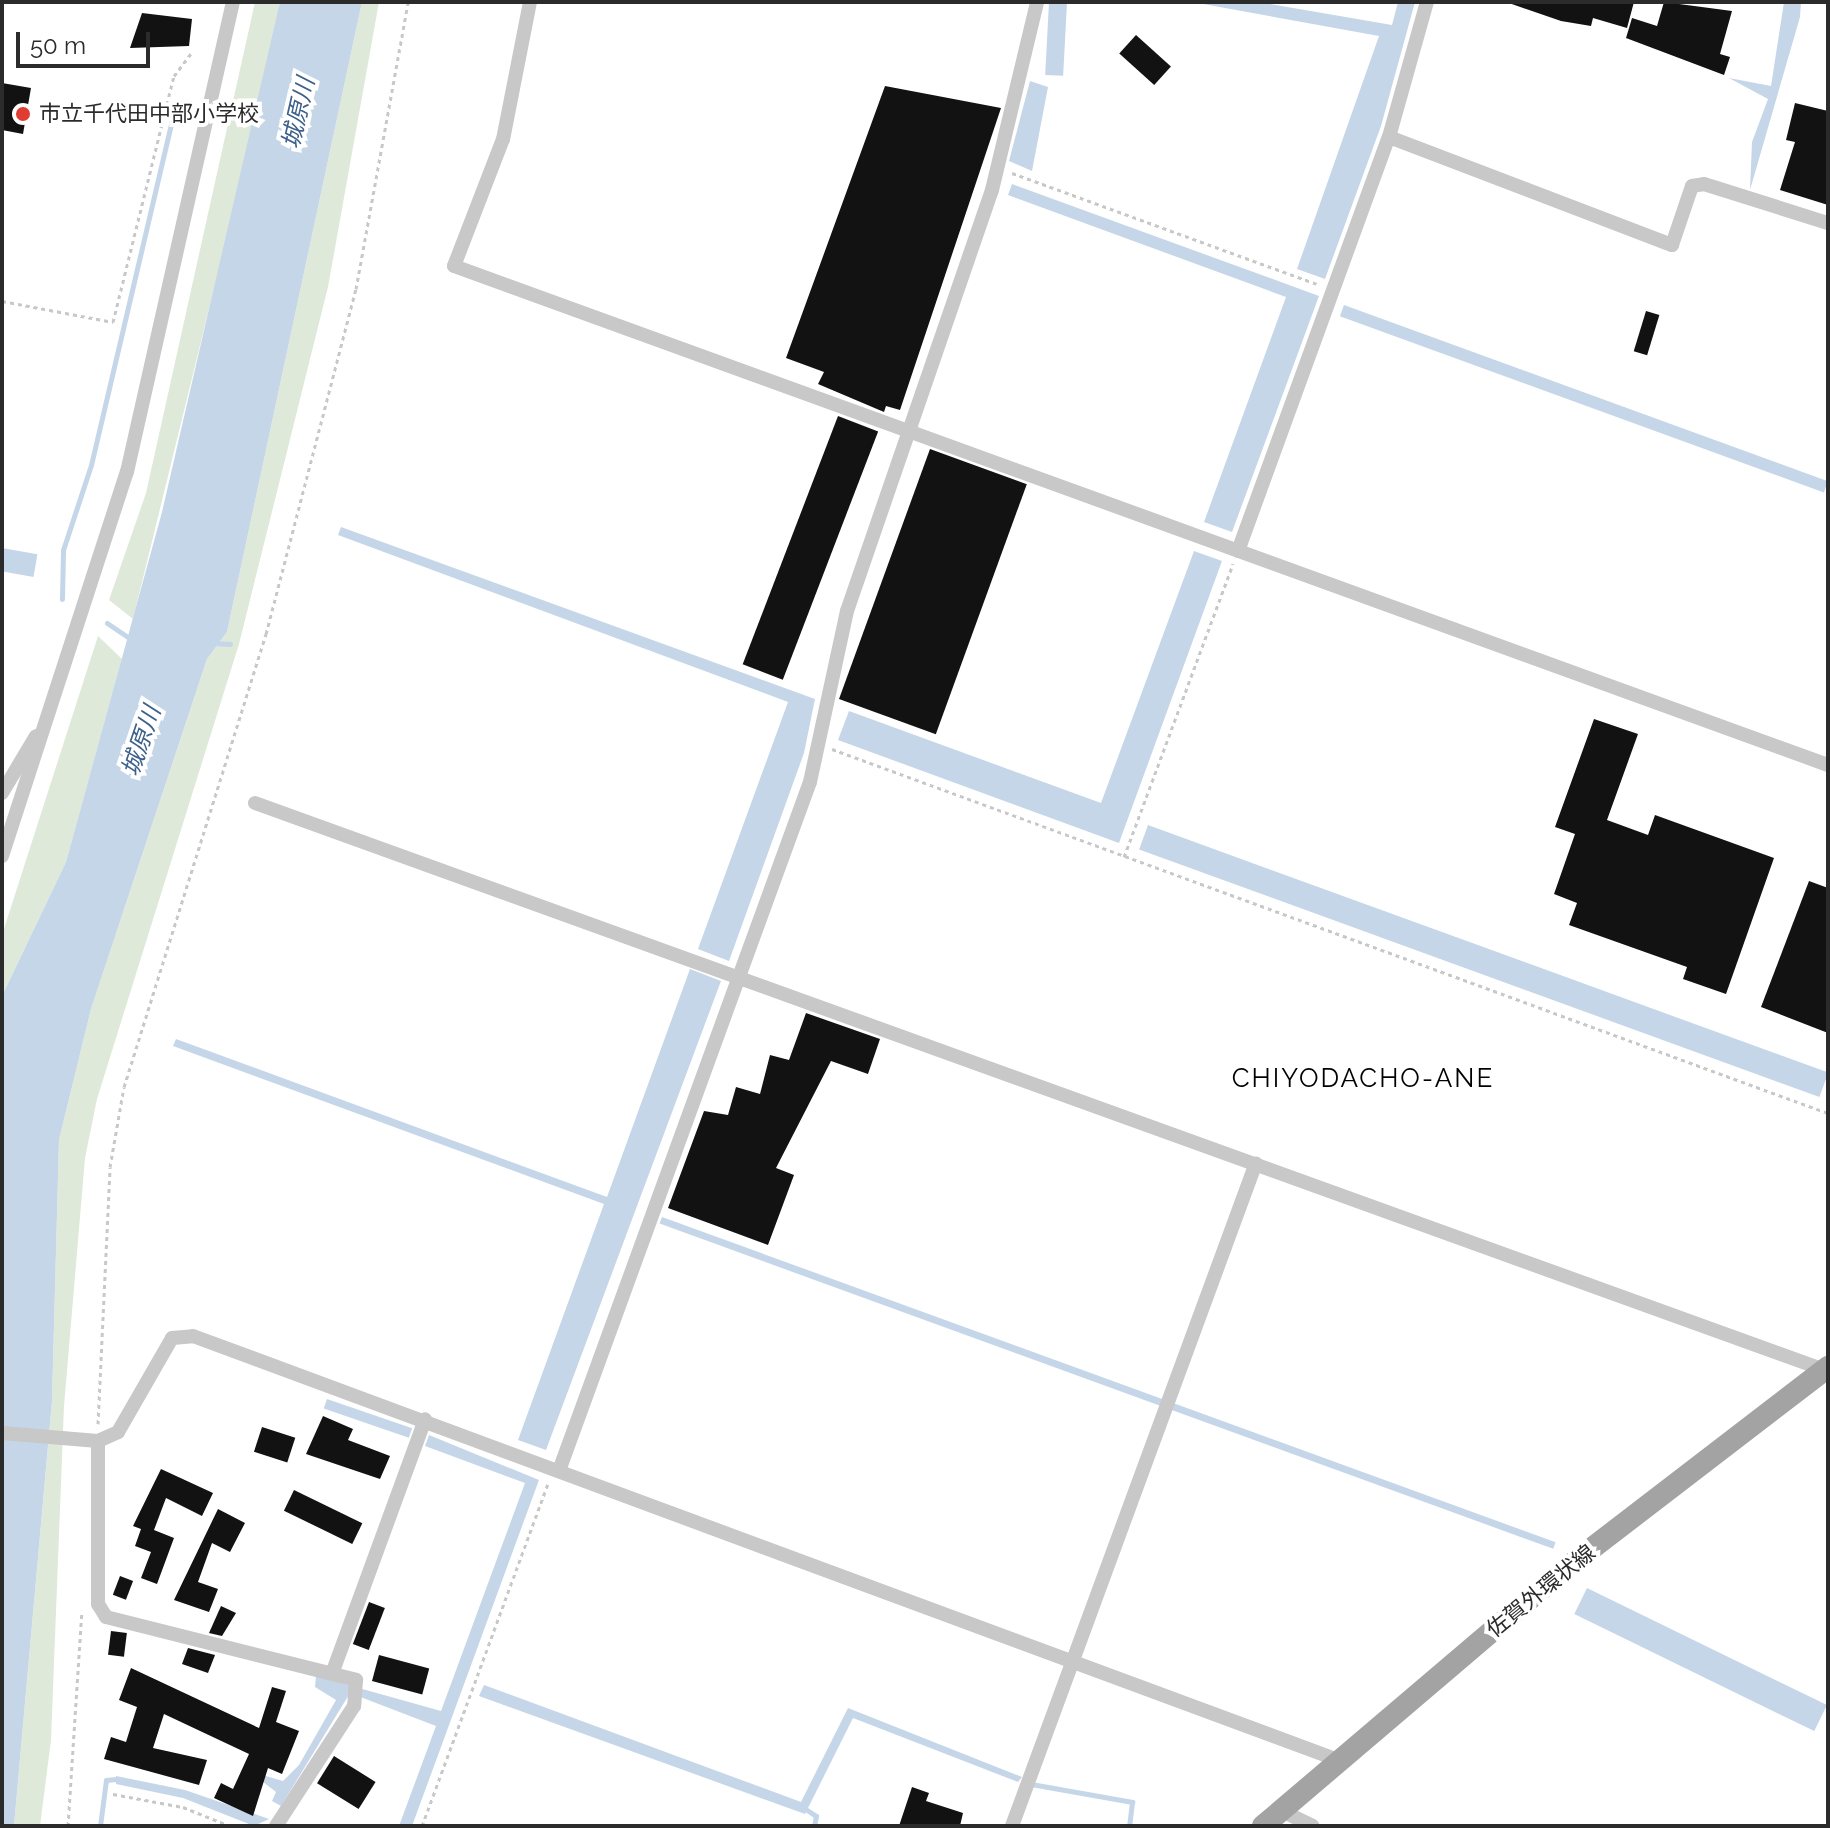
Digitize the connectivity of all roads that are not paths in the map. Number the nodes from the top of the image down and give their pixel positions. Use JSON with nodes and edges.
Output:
{"nodes":[{"id":1,"x":233,"y":2,"type":"edge"},
{"id":2,"x":530,"y":2,"type":"edge"},
{"id":3,"x":1037,"y":2,"type":"edge"},
{"id":4,"x":1427,"y":2,"type":"edge"},
{"id":5,"x":1389,"y":137,"type":"junction"},
{"id":6,"x":1828,"y":223,"type":"edge"},
{"id":7,"x":908,"y":431,"type":"junction"},
{"id":8,"x":1238,"y":551,"type":"junction"},
{"id":9,"x":51,"y":712,"type":"junction"},
{"id":10,"x":1828,"y":765,"type":"edge"},
{"id":11,"x":2,"y":793,"type":"edge"},
{"id":12,"x":255,"y":803,"type":"dead end"},
{"id":13,"x":2,"y":856,"type":"edge"},
{"id":14,"x":738,"y":975,"type":"junction"},
{"id":15,"x":1256,"y":1163,"type":"junction"},
{"id":16,"x":1826,"y":1369,"type":"edge"},
{"id":17,"x":425,"y":1419,"type":"junction"},
{"id":18,"x":2,"y":1433,"type":"edge"},
{"id":19,"x":91,"y":1439,"type":"junction"},
{"id":20,"x":560,"y":1468,"type":"junction"},
{"id":21,"x":1075,"y":1658,"type":"junction"},
{"id":22,"x":333,"y":1671,"type":"junction"},
{"id":23,"x":1338,"y":1760,"type":"junction"},
{"id":24,"x":1282,"y":1811,"type":"junction"},
{"id":25,"x":276,"y":1826,"type":"edge"},
{"id":26,"x":1012,"y":1826,"type":"edge"},
{"id":27,"x":1263,"y":1826,"type":"edge"},
{"id":28,"x":1313,"y":1826,"type":"edge"}],
"edges":[{"from":1,"to":9,"type":"street"},
{"from":2,"to":7,"type":"street"},
{"from":3,"to":7,"type":"street"},
{"from":4,"to":5,"type":"street"},
{"from":5,"to":6,"type":"street"},
{"from":5,"to":8,"type":"street"},
{"from":7,"to":8,"type":"street"},
{"from":7,"to":14,"type":"street"},
{"from":8,"to":10,"type":"street"},
{"from":9,"to":11,"type":"street"},
{"from":9,"to":13,"type":"street"},
{"from":12,"to":14,"type":"street"},
{"from":14,"to":15,"type":"street"},
{"from":14,"to":20,"type":"street"},
{"from":15,"to":16,"type":"street"},
{"from":15,"to":21,"type":"street"},
{"from":16,"to":23,"type":"main road","name":"佐賀外環状線"},
{"from":17,"to":19,"type":"street"},
{"from":17,"to":20,"type":"street"},
{"from":17,"to":22,"type":"street"},
{"from":18,"to":19,"type":"street"},
{"from":19,"to":22,"type":"street"},
{"from":20,"to":21,"type":"street"},
{"from":21,"to":23,"type":"street"},
{"from":21,"to":26,"type":"street"},
{"from":22,"to":25,"type":"street"},
{"from":23,"to":24,"type":"main road","name":"佐賀外環状線"},
{"from":24,"to":27,"type":"main road","name":"佐賀外環状線"},
{"from":24,"to":28,"type":"street"}]}
